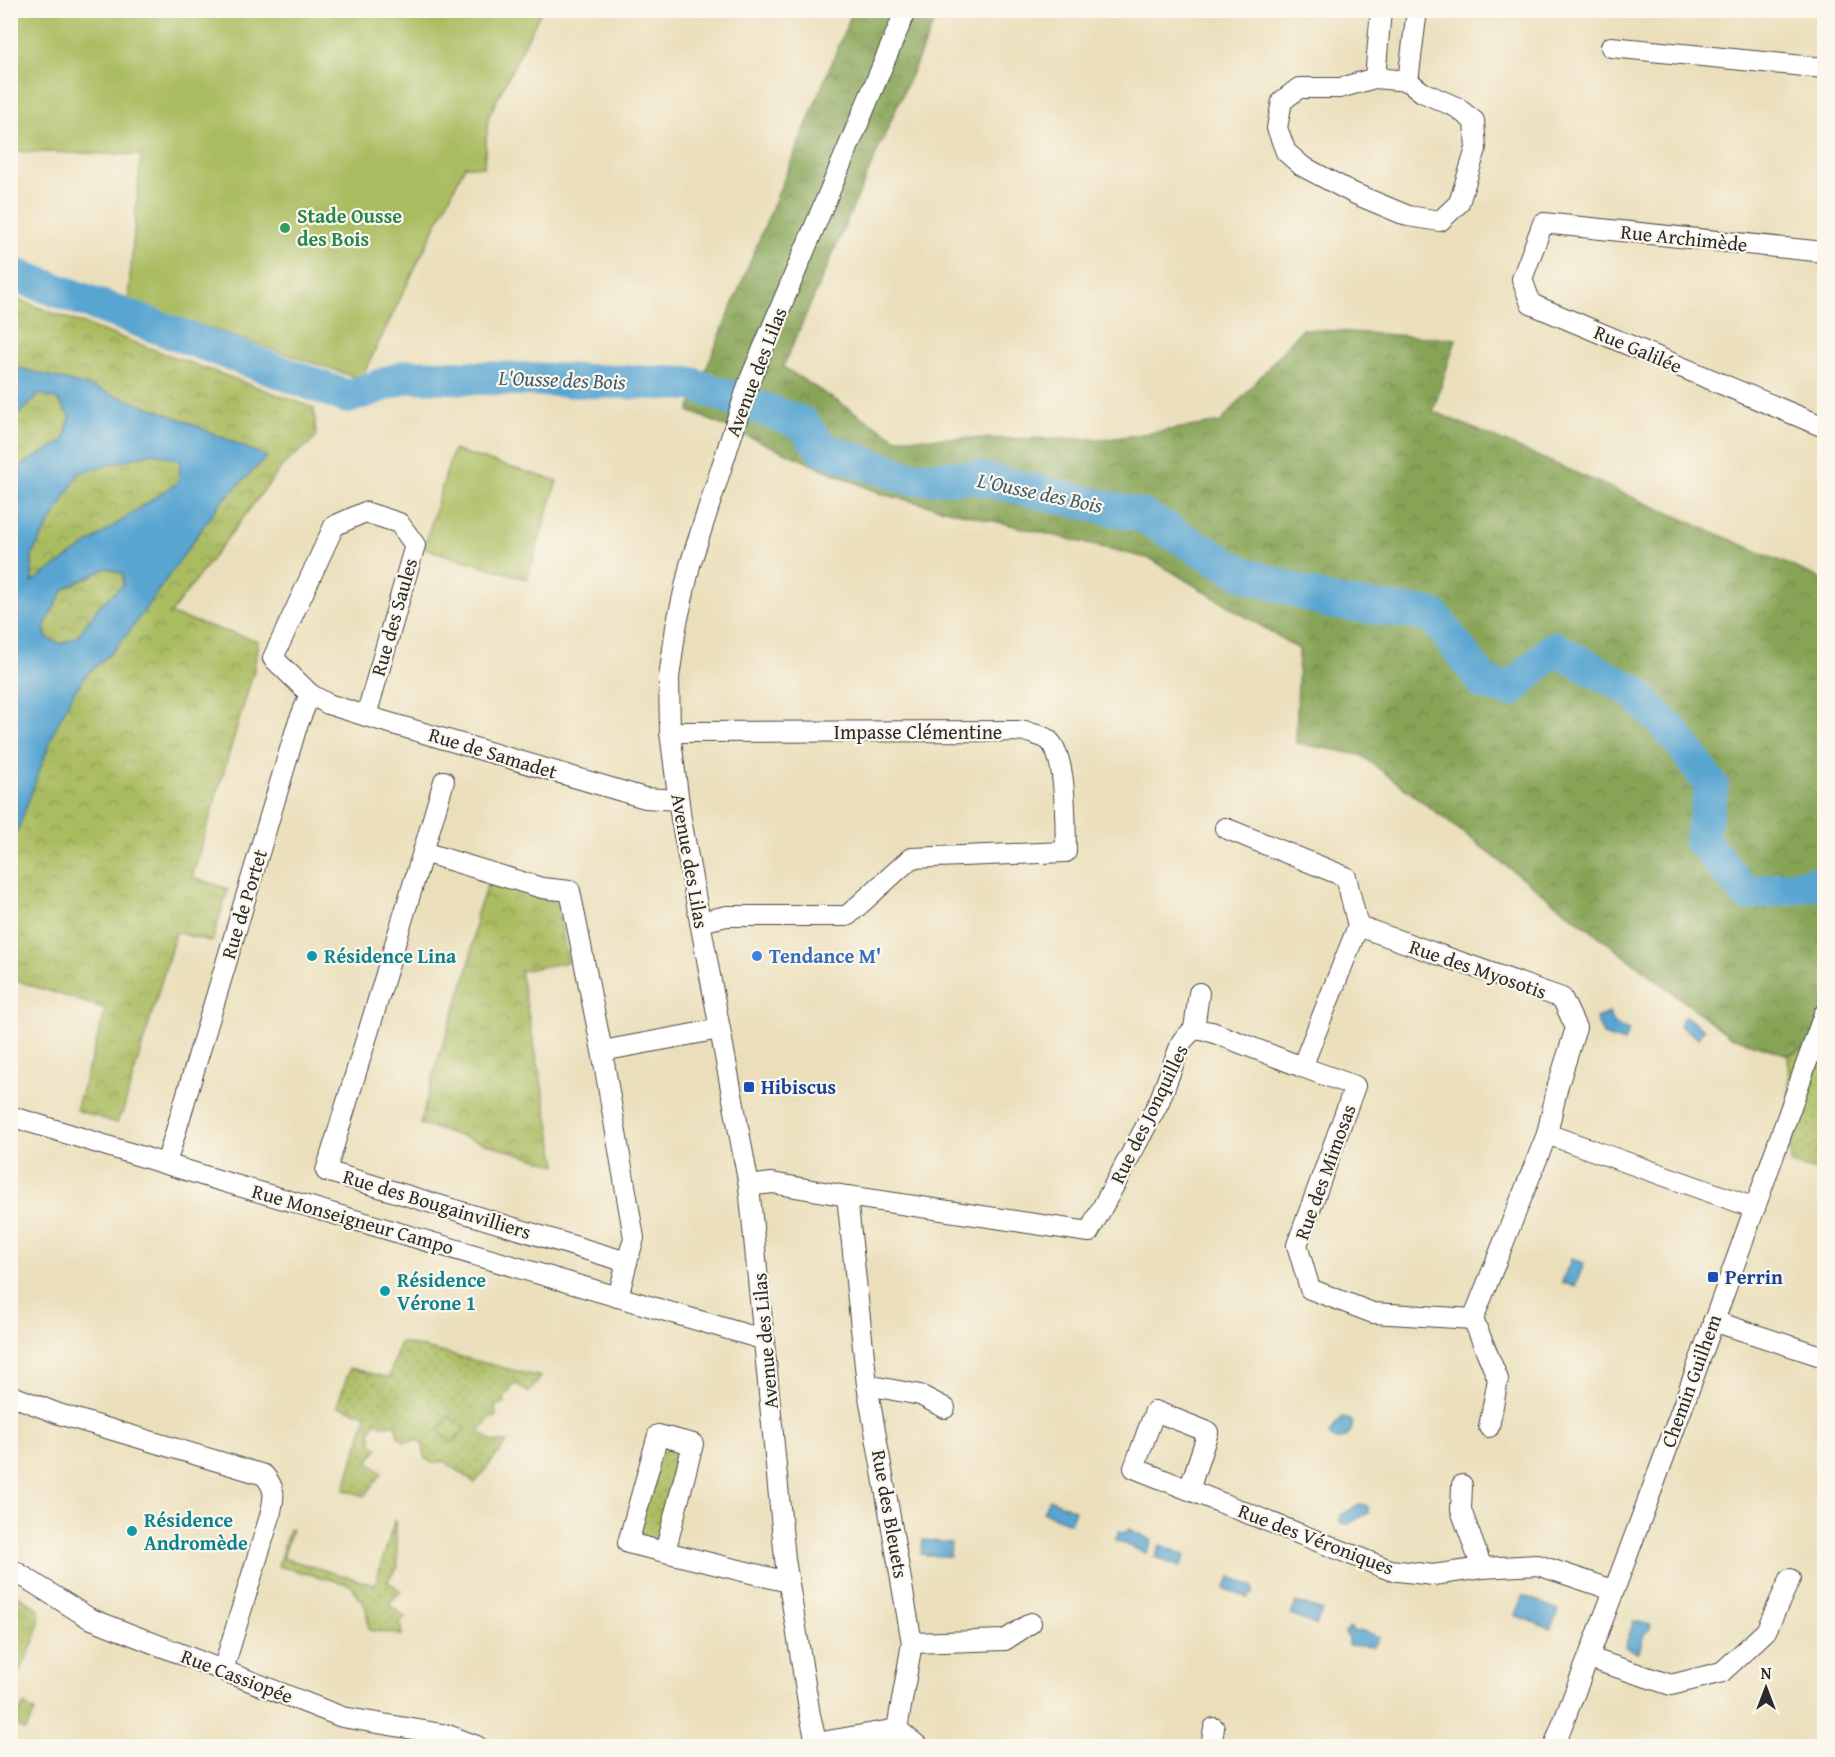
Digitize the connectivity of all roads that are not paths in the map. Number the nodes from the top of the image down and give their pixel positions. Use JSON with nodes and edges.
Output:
{"nodes":[{"id":1,"x":906,"y":10,"type":"edge"},
{"id":2,"x":1381,"y":10,"type":"edge"},
{"id":3,"x":1417,"y":10,"type":"edge"},
{"id":4,"x":1611,"y":47,"type":"dead end"},
{"id":5,"x":1824,"y":68,"type":"edge"},
{"id":6,"x":1375,"y":78,"type":"junction"},
{"id":7,"x":1408,"y":81,"type":"junction"},
{"id":8,"x":1543,"y":223,"type":"joint"},
{"id":9,"x":1824,"y":252,"type":"edge"},
{"id":10,"x":1824,"y":427,"type":"edge"},
{"id":11,"x":310,"y":694,"type":"junction"},
{"id":12,"x":366,"y":716,"type":"junction"},
{"id":13,"x":670,"y":732,"type":"junction"},
{"id":14,"x":444,"y":781,"type":"dead end"},
{"id":15,"x":678,"y":800,"type":"junction"},
{"id":16,"x":1226,"y":828,"type":"dead end"},
{"id":17,"x":423,"y":852,"type":"junction"},
{"id":18,"x":700,"y":922,"type":"junction"},
{"id":19,"x":1358,"y":926,"type":"junction"},
{"id":20,"x":1199,"y":993,"type":"dead end"},
{"id":21,"x":1824,"y":1014,"type":"edge"},
{"id":22,"x":720,"y":1029,"type":"junction"},
{"id":23,"x":1194,"y":1029,"type":"junction"},
{"id":24,"x":602,"y":1052,"type":"junction"},
{"id":25,"x":1302,"y":1067,"type":"junction"},
{"id":26,"x":10,"y":1116,"type":"edge"},
{"id":27,"x":1548,"y":1134,"type":"junction"},
{"id":28,"x":166,"y":1164,"type":"junction"},
{"id":29,"x":749,"y":1186,"type":"junction"},
{"id":30,"x":847,"y":1196,"type":"junction"},
{"id":31,"x":1755,"y":1208,"type":"junction"},
{"id":32,"x":627,"y":1262,"type":"junction"},
{"id":33,"x":618,"y":1297,"type":"junction"},
{"id":34,"x":1473,"y":1319,"type":"junction"},
{"id":35,"x":1713,"y":1321,"type":"junction"},
{"id":36,"x":765,"y":1340,"type":"junction"},
{"id":37,"x":1824,"y":1357,"type":"edge"},
{"id":38,"x":867,"y":1385,"type":"junction"},
{"id":39,"x":10,"y":1395,"type":"edge"},
{"id":40,"x":945,"y":1408,"type":"dead end"},
{"id":41,"x":1490,"y":1427,"type":"dead end"},
{"id":42,"x":1462,"y":1485,"type":"dead end"},
{"id":43,"x":1189,"y":1490,"type":"dead end"},
{"id":44,"x":665,"y":1552,"type":"junction"},
{"id":45,"x":10,"y":1568,"type":"edge"},
{"id":46,"x":1482,"y":1568,"type":"junction"},
{"id":47,"x":1790,"y":1579,"type":"dead end"},
{"id":48,"x":788,"y":1582,"type":"junction"},
{"id":49,"x":1613,"y":1590,"type":"junction"},
{"id":50,"x":1031,"y":1623,"type":"dead end"},
{"id":51,"x":912,"y":1643,"type":"junction"},
{"id":52,"x":1589,"y":1658,"type":"junction"},
{"id":53,"x":223,"y":1670,"type":"junction"},
{"id":54,"x":897,"y":1729,"type":"junction"},
{"id":55,"x":817,"y":1744,"type":"edge"},
{"id":56,"x":477,"y":1746,"type":"edge"},
{"id":57,"x":918,"y":1746,"type":"edge"},
{"id":58,"x":1554,"y":1746,"type":"edge"}],
"edges":[{"from":1,"to":13,"type":"street","name":"Avenue des Lilas"},
{"from":2,"to":6,"type":"street"},
{"from":3,"to":7,"type":"street"},
{"from":4,"to":5,"type":"street"},
{"from":6,"to":7,"type":"street"},
{"from":6,"to":7,"type":"street"},
{"from":8,"to":9,"type":"street","name":"Rue Archimède"},
{"from":8,"to":10,"type":"street","name":"Rue Galilée"},
{"from":11,"to":12,"type":"street","name":"Rue de Samadet"},
{"from":11,"to":12,"type":"street","name":"Rue des Saules"},
{"from":11,"to":28,"type":"street","name":"Rue de Portet"},
{"from":12,"to":15,"type":"street","name":"Rue de Samadet"},
{"from":13,"to":15,"type":"street","name":"Avenue des Lilas"},
{"from":13,"to":18,"type":"street","name":"Impasse Clémentine"},
{"from":14,"to":17,"type":"street","name":"Rue des Bougainvilliers"},
{"from":15,"to":18,"type":"street","name":"Avenue des Lilas"},
{"from":16,"to":19,"type":"street"},
{"from":17,"to":24,"type":"street"},
{"from":17,"to":32,"type":"street","name":"Rue des Bougainvilliers"},
{"from":18,"to":22,"type":"street","name":"Avenue des Lilas"},
{"from":19,"to":25,"type":"street"},
{"from":19,"to":27,"type":"street","name":"Rue des Myosotis"},
{"from":20,"to":23,"type":"street","name":"Rue des Jonquilles"},
{"from":21,"to":31,"type":"street","name":"Chemin Guilhem"},
{"from":22,"to":24,"type":"street"},
{"from":22,"to":29,"type":"street","name":"Avenue des Lilas"},
{"from":23,"to":25,"type":"street","name":"Rue des Jonquilles"},
{"from":23,"to":30,"type":"street","name":"Rue des Jonquilles"},
{"from":24,"to":32,"type":"street"},
{"from":25,"to":34,"type":"street","name":"Rue des Mimosas"},
{"from":26,"to":28,"type":"street","name":"Rue Monseigneur Campo"},
{"from":27,"to":31,"type":"street"},
{"from":27,"to":34,"type":"street"},
{"from":28,"to":33,"type":"street","name":"Rue Monseigneur Campo"},
{"from":29,"to":30,"type":"street"},
{"from":29,"to":36,"type":"street","name":"Avenue des Lilas"},
{"from":30,"to":38,"type":"street","name":"Rue des Bleuets"},
{"from":31,"to":35,"type":"street","name":"Chemin Guilhem"},
{"from":32,"to":33,"type":"street"},
{"from":33,"to":36,"type":"street","name":"Rue Monseigneur Campo"},
{"from":34,"to":41,"type":"street"},
{"from":35,"to":37,"type":"street"},
{"from":35,"to":49,"type":"street","name":"Chemin Guilhem"},
{"from":36,"to":48,"type":"street","name":"Avenue des Lilas"},
{"from":38,"to":40,"type":"street"},
{"from":38,"to":51,"type":"street","name":"Rue des Bleuets"},
{"from":39,"to":53,"type":"street"},
{"from":42,"to":46,"type":"street"},
{"from":43,"to":46,"type":"street","name":"Rue des Véroniques"},
{"from":44,"to":44,"type":"street"},
{"from":44,"to":48,"type":"street"},
{"from":45,"to":53,"type":"street","name":"Rue Cassiopée"},
{"from":46,"to":49,"type":"street","name":"Rue des Véroniques"},
{"from":47,"to":52,"type":"street"},
{"from":48,"to":55,"type":"street","name":"Avenue des Lilas"},
{"from":49,"to":52,"type":"street","name":"Chemin Guilhem"},
{"from":50,"to":51,"type":"street"},
{"from":51,"to":54,"type":"street","name":"Rue des Bleuets"},
{"from":52,"to":58,"type":"street","name":"Chemin Guilhem"},
{"from":53,"to":56,"type":"street","name":"Rue Cassiopée"},
{"from":54,"to":55,"type":"street"},
{"from":54,"to":57,"type":"street"}]}
